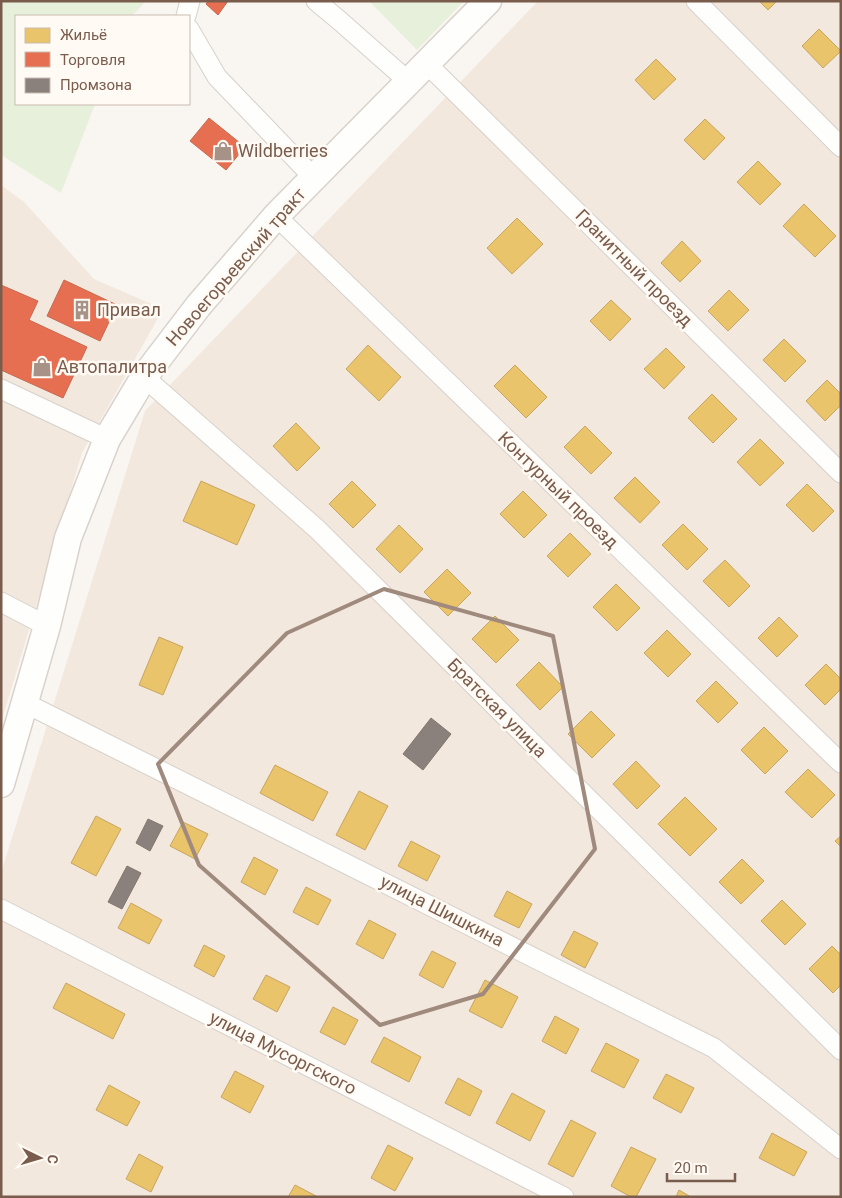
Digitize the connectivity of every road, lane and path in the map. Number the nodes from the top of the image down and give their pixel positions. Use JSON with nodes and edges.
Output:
{"nodes":[{"id":1,"x":190,"y":1,"type":"edge"},
{"id":2,"x":316,"y":1,"type":"edge"},
{"id":3,"x":488,"y":1,"type":"edge"},
{"id":4,"x":696,"y":1,"type":"edge"},
{"id":5,"x":186,"y":15,"type":"edge"},
{"id":6,"x":190,"y":31,"type":"edge"},
{"id":7,"x":427,"y":64,"type":"junction"},
{"id":8,"x":408,"y":82,"type":"junction"},
{"id":9,"x":841,"y":147,"type":"edge"},
{"id":10,"x":314,"y":178,"type":"junction"},
{"id":11,"x":276,"y":216,"type":"junction"},
{"id":12,"x":144,"y":376,"type":"junction"},
{"id":13,"x":1,"y":389,"type":"edge"},
{"id":14,"x":107,"y":439,"type":"junction"},
{"id":15,"x":841,"y":473,"type":"edge"},
{"id":16,"x":1,"y":602,"type":"edge"},
{"id":17,"x":47,"y":626,"type":"junction"},
{"id":18,"x":25,"y":703,"type":"junction"},
{"id":19,"x":841,"y":763,"type":"edge"},
{"id":20,"x":1,"y":784,"type":"edge"},
{"id":21,"x":1,"y":909,"type":"edge"},
{"id":22,"x":841,"y":1050,"type":"edge"},
{"id":23,"x":841,"y":1149,"type":"edge"},
{"id":24,"x":564,"y":1197,"type":"edge"}],
"edges":[{"from":1,"to":5,"type":"street"},
{"from":2,"to":8,"type":"street"},
{"from":3,"to":7,"type":"main road","name":"Новоегорьевский тракт"},
{"from":4,"to":9,"type":"street"},
{"from":6,"to":10,"type":"street"},
{"from":7,"to":8,"type":"main road","name":"Новоегорьевский тракт"},
{"from":7,"to":15,"type":"street","name":"Гранитный проезд"},
{"from":8,"to":10,"type":"main road","name":"Новоегорьевский тракт"},
{"from":10,"to":11,"type":"main road","name":"Новоегорьевский тракт"},
{"from":11,"to":12,"type":"main road","name":"Новоегорьевский тракт"},
{"from":11,"to":19,"type":"street","name":"Контурный проезд"},
{"from":12,"to":14,"type":"main road","name":"Новоегорьевский тракт"},
{"from":12,"to":22,"type":"street","name":"Братская улица"},
{"from":13,"to":14,"type":"street"},
{"from":14,"to":17,"type":"main road","name":"Новоегорьевский тракт"},
{"from":16,"to":17,"type":"street"},
{"from":17,"to":18,"type":"main road","name":"Новоегорьевский тракт"},
{"from":18,"to":20,"type":"main road","name":"Новоегорьевский тракт"},
{"from":18,"to":23,"type":"street","name":"улица Шишкина"},
{"from":21,"to":24,"type":"street","name":"улица Мусоргского"}]}
